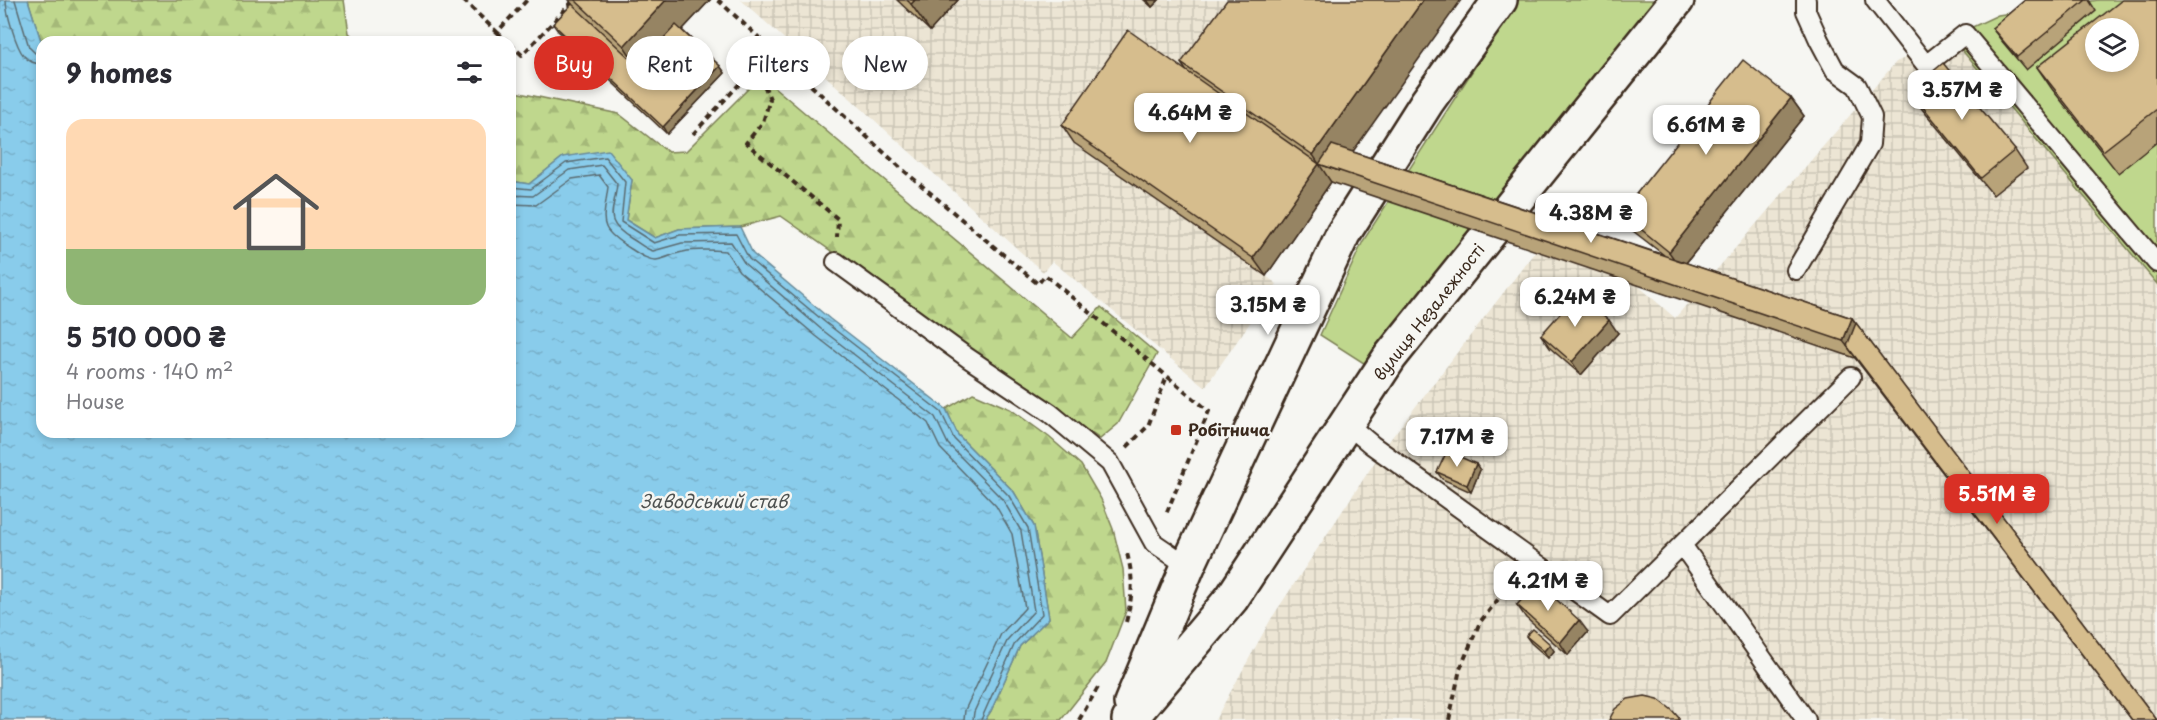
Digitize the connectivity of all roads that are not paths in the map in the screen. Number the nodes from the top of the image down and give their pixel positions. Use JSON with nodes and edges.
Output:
{"nodes":[{"id":1,"x":1500,"y":0,"type":"edge"},
{"id":2,"x":1677,"y":0,"type":"edge"},
{"id":3,"x":1806,"y":0,"type":"edge"},
{"id":4,"x":1875,"y":0,"type":"edge"},
{"id":5,"x":836,"y":262,"type":"road end"},
{"id":6,"x":2157,"y":262,"type":"edge"},
{"id":7,"x":1796,"y":270,"type":"dead end"},
{"id":8,"x":1851,"y":377,"type":"dead end"},
{"id":9,"x":1347,"y":424,"type":"junction"},
{"id":10,"x":1682,"y":545,"type":"junction"},
{"id":11,"x":1188,"y":566,"type":"junction"},
{"id":12,"x":1124,"y":720,"type":"edge"},
{"id":13,"x":1130,"y":720,"type":"edge"},
{"id":14,"x":1806,"y":720,"type":"edge"}],
"edges":[{"from":1,"to":11,"type":"main road"},
{"from":2,"to":9,"type":"main road","name":"вулиця Незалежності"},
{"from":3,"to":7,"type":"lane"},
{"from":4,"to":6,"type":"lane"},
{"from":5,"to":11,"type":"lane"},
{"from":8,"to":10,"type":"lane"},
{"from":9,"to":10,"type":"lane"},
{"from":9,"to":13,"type":"main road","name":"вулиця Незалежності"},
{"from":10,"to":14,"type":"lane"},
{"from":11,"to":12,"type":"main road"}]}
